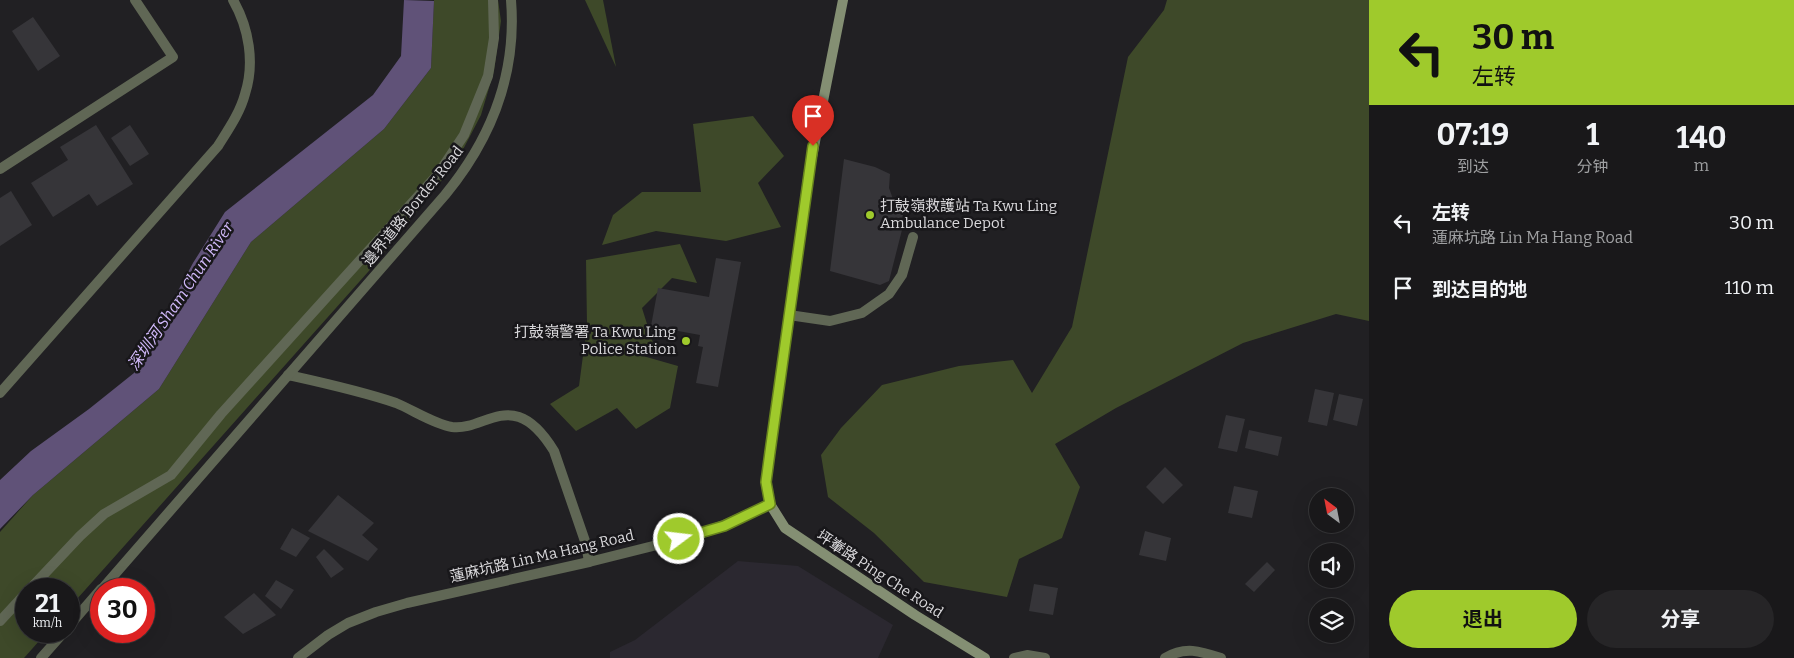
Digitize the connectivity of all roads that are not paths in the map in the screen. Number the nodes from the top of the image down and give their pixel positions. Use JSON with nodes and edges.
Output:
{"nodes":[{"id":1,"x":135,"y":0,"type":"edge"},
{"id":2,"x":234,"y":0,"type":"edge"},
{"id":3,"x":493,"y":0,"type":"edge"},
{"id":4,"x":512,"y":0,"type":"edge"},
{"id":5,"x":843,"y":0,"type":"edge"},
{"id":6,"x":0,"y":169,"type":"edge"},
{"id":7,"x":913,"y":237,"type":"dead end"},
{"id":8,"x":788,"y":315,"type":"junction"},
{"id":9,"x":288,"y":375,"type":"junction"},
{"id":10,"x":0,"y":392,"type":"edge"},
{"id":11,"x":770,"y":504,"type":"junction"},
{"id":12,"x":588,"y":562,"type":"junction"},
{"id":13,"x":40,"y":578,"type":"edge"},
{"id":14,"x":111,"y":578,"type":"edge"},
{"id":15,"x":90,"y":602,"type":"edge"},
{"id":16,"x":15,"y":605,"type":"edge"},
{"id":17,"x":80,"y":613,"type":"edge"},
{"id":18,"x":0,"y":621,"type":"edge"},
{"id":19,"x":54,"y":643,"type":"edge"},
{"id":20,"x":41,"y":658,"type":"edge"},
{"id":21,"x":298,"y":658,"type":"edge"},
{"id":22,"x":985,"y":658,"type":"edge"},
{"id":23,"x":1014,"y":658,"type":"edge"},
{"id":24,"x":1045,"y":658,"type":"edge"},
{"id":25,"x":1165,"y":658,"type":"edge"},
{"id":26,"x":1221,"y":658,"type":"edge"}],
"edges":[{"from":1,"to":6,"type":"street"},
{"from":2,"to":10,"type":"street"},
{"from":3,"to":13,"type":"street"},
{"from":4,"to":9,"type":"street","name":"邊界道路 Border Road"},
{"from":5,"to":8,"type":"street"},
{"from":7,"to":8,"type":"street"},
{"from":8,"to":11,"type":"street"},
{"from":9,"to":12,"type":"street"},
{"from":9,"to":14,"type":"street","name":"邊界道路 Border Road"},
{"from":11,"to":12,"type":"street","name":"蓮麻坑路 Lin Ma Hang Road"},
{"from":11,"to":22,"type":"street","name":"坪輋路 Ping Che Road"},
{"from":12,"to":21,"type":"street","name":"蓮麻坑路 Lin Ma Hang Road"},
{"from":15,"to":17,"type":"street","name":"邊界道路 Border Road"},
{"from":16,"to":18,"type":"street"},
{"from":19,"to":20,"type":"street"},
{"from":23,"to":24,"type":"street"},
{"from":25,"to":26,"type":"street"}]}
